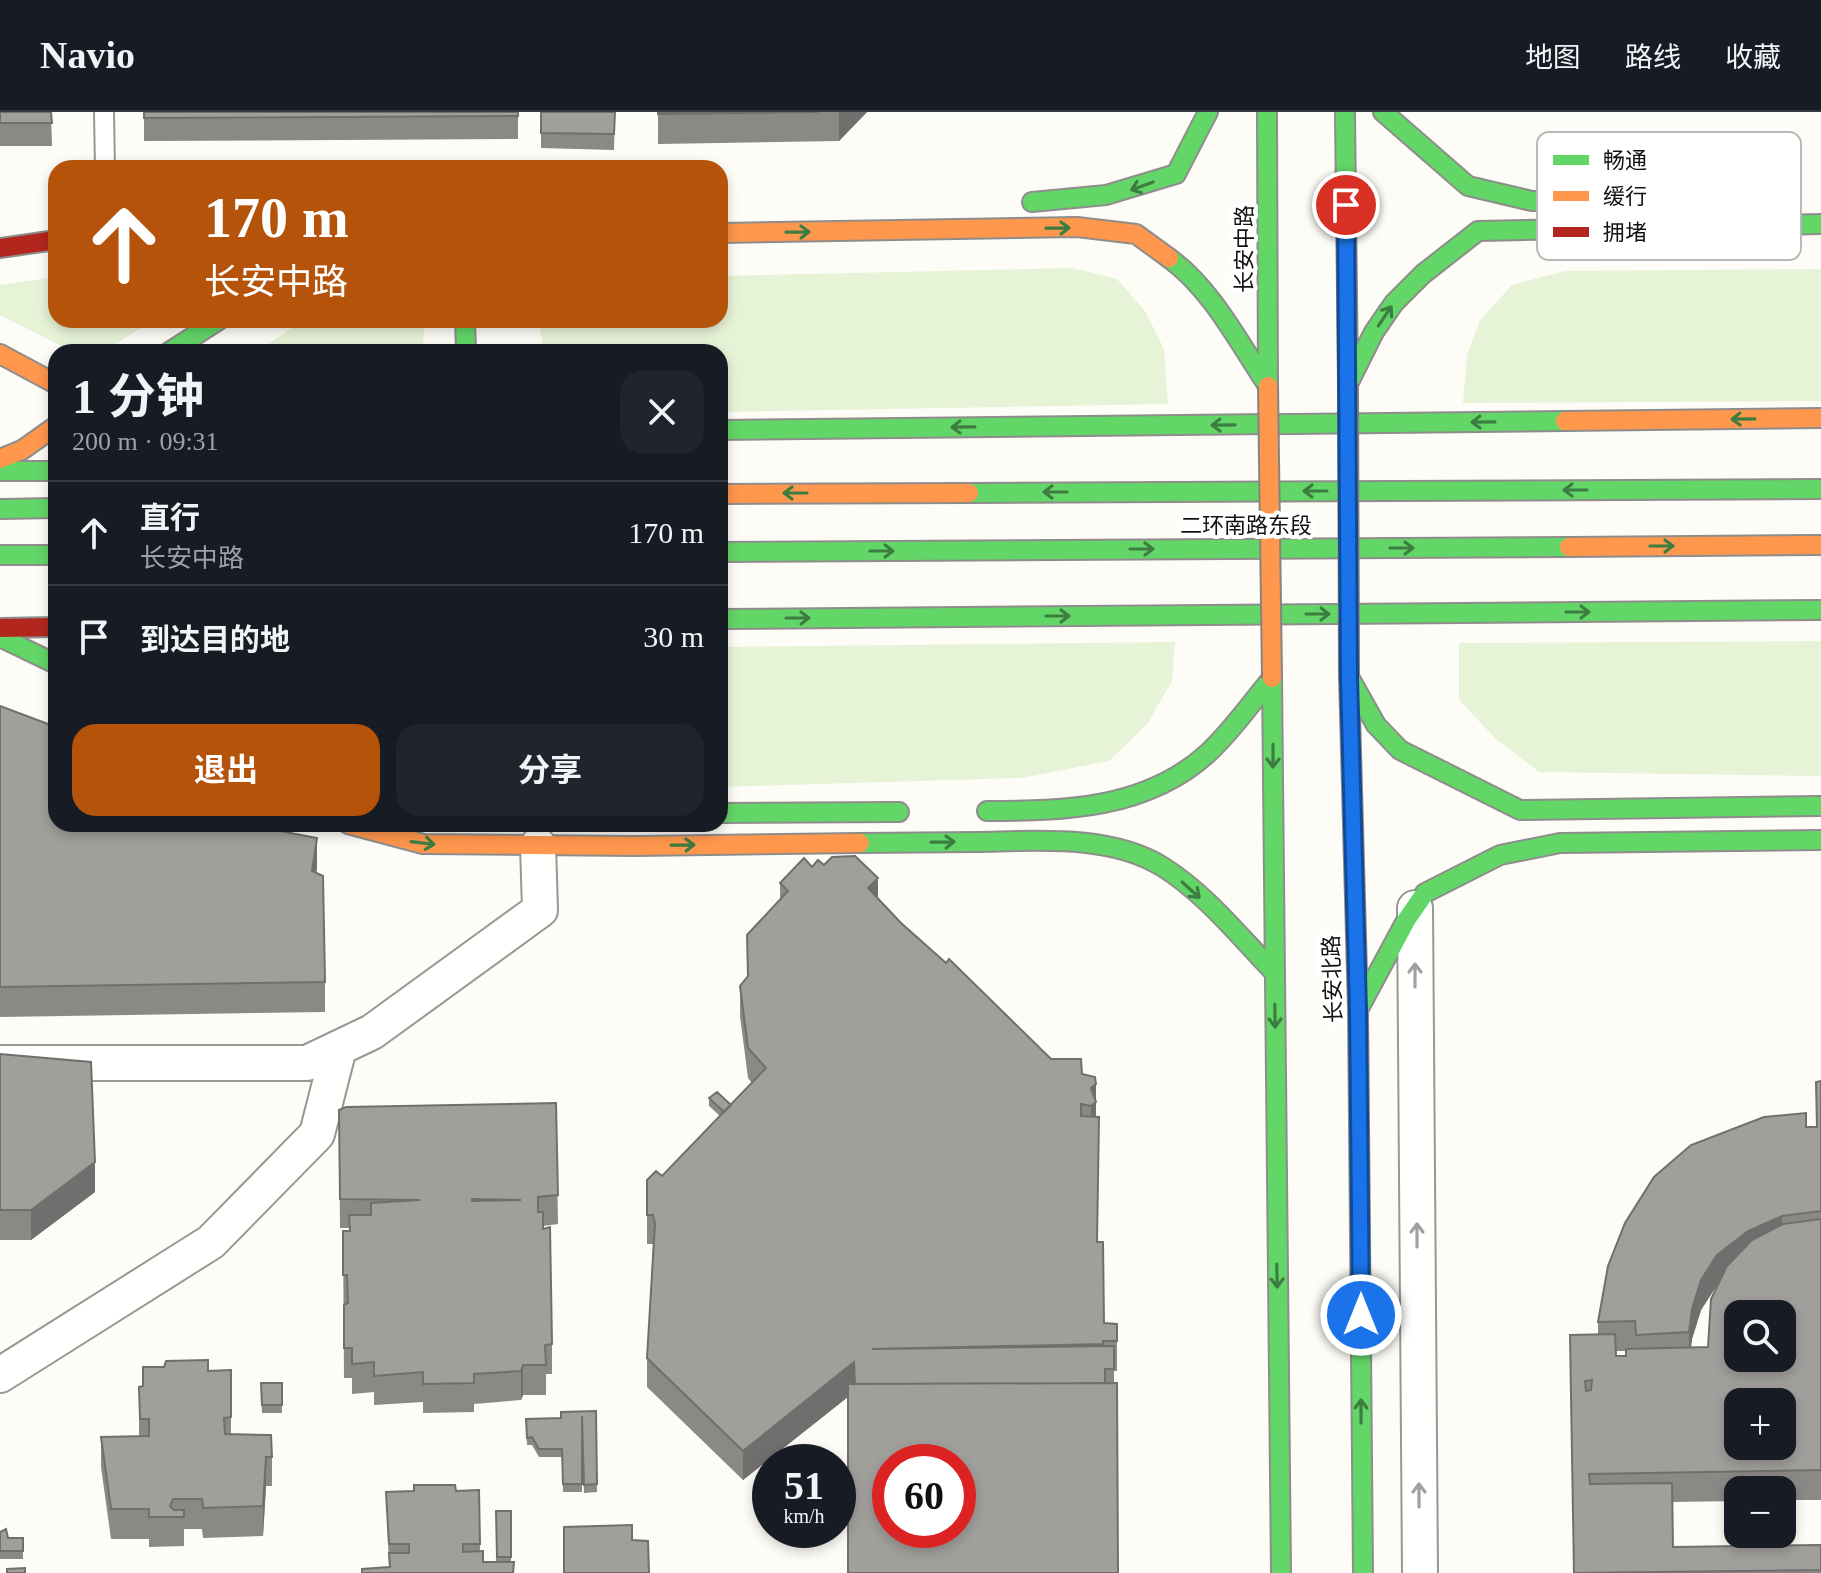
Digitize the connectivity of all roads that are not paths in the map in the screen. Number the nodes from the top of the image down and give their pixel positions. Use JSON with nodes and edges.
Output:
{"nodes":[{"id":1,"x":104,"y":112,"type":"edge"},
{"id":2,"x":1208,"y":112,"type":"edge"},
{"id":3,"x":1267,"y":112,"type":"edge"},
{"id":4,"x":1345,"y":112,"type":"edge"},
{"id":5,"x":1383,"y":112,"type":"edge"},
{"id":6,"x":105,"y":160,"type":"edge"},
{"id":7,"x":1537,"y":201,"type":"edge"},
{"id":8,"x":1020,"y":202,"type":"dead end"},
{"id":9,"x":1801,"y":224,"type":"edge"},
{"id":10,"x":1821,"y":224,"type":"edge"},
{"id":11,"x":1537,"y":230,"type":"edge"},
{"id":12,"x":728,"y":233,"type":"edge"},
{"id":13,"x":48,"y":241,"type":"edge"},
{"id":14,"x":0,"y":248,"type":"edge"},
{"id":15,"x":206,"y":328,"type":"edge"},
{"id":16,"x":182,"y":344,"type":"edge"},
{"id":17,"x":0,"y":354,"type":"edge"},
{"id":18,"x":48,"y":380,"type":"edge"},
{"id":19,"x":1348,"y":384,"type":"junction"},
{"id":20,"x":1268,"y":386,"type":"junction"},
{"id":21,"x":1821,"y":418,"type":"edge"},
{"id":22,"x":728,"y":430,"type":"edge"},
{"id":23,"x":48,"y":434,"type":"edge"},
{"id":24,"x":0,"y":459,"type":"edge"},
{"id":25,"x":0,"y":471,"type":"edge"},
{"id":26,"x":48,"y":471,"type":"edge"},
{"id":27,"x":1821,"y":489,"type":"edge"},
{"id":28,"x":728,"y":494,"type":"edge"},
{"id":29,"x":48,"y":508,"type":"edge"},
{"id":30,"x":0,"y":509,"type":"edge"},
{"id":31,"x":1821,"y":545,"type":"edge"},
{"id":32,"x":728,"y":552,"type":"edge"},
{"id":33,"x":0,"y":555,"type":"edge"},
{"id":34,"x":48,"y":555,"type":"edge"},
{"id":35,"x":1821,"y":610,"type":"edge"},
{"id":36,"x":728,"y":619,"type":"edge"},
{"id":37,"x":48,"y":627,"type":"edge"},
{"id":38,"x":0,"y":628,"type":"edge"},
{"id":39,"x":0,"y":637,"type":"edge"},
{"id":40,"x":48,"y":660,"type":"edge"},
{"id":41,"x":1349,"y":677,"type":"junction"},
{"id":42,"x":1272,"y":678,"type":"junction"},
{"id":43,"x":1821,"y":806,"type":"edge"},
{"id":44,"x":973,"y":811,"type":"dead end"},
{"id":45,"x":925,"y":812,"type":"dead end"},
{"id":46,"x":728,"y":813,"type":"edge"},
{"id":47,"x":378,"y":832,"type":"edge"},
{"id":48,"x":1821,"y":840,"type":"edge"},
{"id":49,"x":538,"y":845,"type":"junction"},
{"id":50,"x":1415,"y":908,"type":"junction"},
{"id":51,"x":1274,"y":972,"type":"junction"},
{"id":52,"x":1358,"y":1010,"type":"junction"},
{"id":53,"x":339,"y":1048,"type":"junction"},
{"id":54,"x":0,"y":1063,"type":"edge"},
{"id":55,"x":0,"y":1375,"type":"edge"},
{"id":56,"x":1276,"y":1564,"type":"edge"},
{"id":57,"x":1363,"y":1573,"type":"edge"},
{"id":58,"x":1420,"y":1573,"type":"edge"}],
"edges":[{"from":1,"to":6,"type":"lane"},
{"from":2,"to":8,"type":"main road","one_way":true},
{"from":3,"to":20,"type":"main road","name":"长安中路"},
{"from":4,"to":19,"type":"main road"},
{"from":5,"to":7,"type":"main road"},
{"from":9,"to":10,"type":"main road","one_way":true},
{"from":19,"to":11,"type":"main road","one_way":true},
{"from":12,"to":20,"type":"main road","one_way":true},
{"from":13,"to":14,"type":"main road"},
{"from":15,"to":16,"type":"main road"},
{"from":17,"to":18,"type":"main road"},
{"from":19,"to":41,"type":"main road","name":"长安北路","bridge":true},
{"from":20,"to":42,"type":"main road","bridge":true},
{"from":21,"to":22,"type":"main road","one_way":true},
{"from":23,"to":24,"type":"main road"},
{"from":25,"to":26,"type":"main road"},
{"from":27,"to":28,"type":"main road","name":"二环南路东段","one_way":true},
{"from":29,"to":30,"type":"main road"},
{"from":32,"to":31,"type":"main road","name":"二环南路东段","one_way":true},
{"from":33,"to":34,"type":"main road"},
{"from":36,"to":35,"type":"main road","one_way":true},
{"from":37,"to":38,"type":"main road"},
{"from":39,"to":40,"type":"main road"},
{"from":41,"to":43,"type":"main road"},
{"from":41,"to":52,"type":"main road","name":"长安北路"},
{"from":42,"to":44,"type":"main road"},
{"from":42,"to":51,"type":"main road","one_way":true},
{"from":45,"to":46,"type":"main road"},
{"from":47,"to":49,"type":"main road","one_way":true},
{"from":48,"to":50,"type":"main road"},
{"from":49,"to":51,"type":"main road","one_way":true},
{"from":49,"to":53,"type":"street"},
{"from":50,"to":52,"type":"main road"},
{"from":58,"to":50,"type":"street","one_way":true},
{"from":51,"to":56,"type":"main road","one_way":true},
{"from":57,"to":52,"type":"main road","name":"长安北路","one_way":true},
{"from":53,"to":54,"type":"street"},
{"from":53,"to":55,"type":"street"}]}
